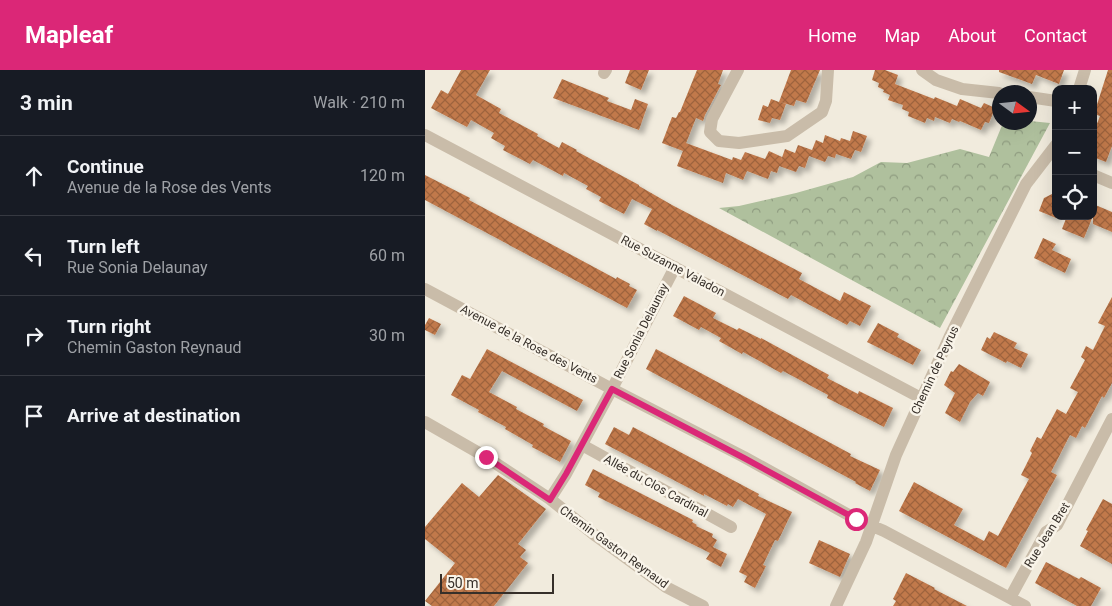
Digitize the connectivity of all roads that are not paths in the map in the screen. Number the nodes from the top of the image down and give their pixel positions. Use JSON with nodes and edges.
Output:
{"nodes":[{"id":1,"x":738,"y":70,"type":"edge"},
{"id":2,"x":829,"y":70,"type":"edge"},
{"id":3,"x":921,"y":70,"type":"edge"},
{"id":4,"x":1085,"y":70,"type":"edge"},
{"id":5,"x":1080,"y":85,"type":"edge"},
{"id":6,"x":992,"y":93,"type":"edge"},
{"id":7,"x":1037,"y":98,"type":"edge"},
{"id":8,"x":1052,"y":100,"type":"edge"},
{"id":9,"x":425,"y":135,"type":"edge"},
{"id":10,"x":1051,"y":158,"type":"edge"},
{"id":11,"x":1097,"y":177,"type":"edge"},
{"id":12,"x":1112,"y":183,"type":"edge"},
{"id":13,"x":675,"y":267,"type":"junction"},
{"id":14,"x":425,"y":289,"type":"edge"},
{"id":15,"x":612,"y":389,"type":"junction"},
{"id":16,"x":921,"y":398,"type":"junction"},
{"id":17,"x":1112,"y":419,"type":"edge"},
{"id":18,"x":425,"y":422,"type":"edge"},
{"id":19,"x":582,"y":445,"type":"junction"},
{"id":20,"x":550,"y":500,"type":"junction"},
{"id":21,"x":871,"y":526,"type":"junction"},
{"id":22,"x":731,"y":527,"type":"dead end"},
{"id":23,"x":1011,"y":598,"type":"junction"},
{"id":24,"x":703,"y":606,"type":"edge"},
{"id":25,"x":836,"y":606,"type":"edge"},
{"id":26,"x":1025,"y":606,"type":"edge"}],
"edges":[{"from":1,"to":2,"type":"street"},
{"from":3,"to":6,"type":"street"},
{"from":4,"to":5,"type":"street"},
{"from":7,"to":8,"type":"street"},
{"from":9,"to":13,"type":"street","name":"Rue Suzanne Valadon"},
{"from":10,"to":16,"type":"street","name":"Chemin de Peyrus"},
{"from":11,"to":12,"type":"street"},
{"from":13,"to":15,"type":"street","name":"Rue Sonia Delaunay"},
{"from":13,"to":16,"type":"street","name":"Rue Suzanne Valadon"},
{"from":14,"to":15,"type":"street","name":"Avenue de la Rose des Vents"},
{"from":15,"to":19,"type":"street","name":"Rue Sonia Delaunay"},
{"from":15,"to":21,"type":"street","name":"Avenue de la Rose des Vents"},
{"from":16,"to":21,"type":"street","name":"Chemin de Peyrus"},
{"from":17,"to":23,"type":"street","name":"Rue Jean Bret"},
{"from":18,"to":20,"type":"street","name":"Chemin Gaston Reynaud"},
{"from":19,"to":20,"type":"street","name":"Rue Sonia Delaunay"},
{"from":19,"to":22,"type":"street","name":"Allée du Clos Cardinal"},
{"from":20,"to":24,"type":"street","name":"Chemin Gaston Reynaud"},
{"from":21,"to":23,"type":"street","name":"Avenue de la Rose des Vents"},
{"from":21,"to":25,"type":"street","name":"Chemin de Peyrus"},
{"from":23,"to":26,"type":"street","name":"Avenue de la Rose des Vents"}]}
